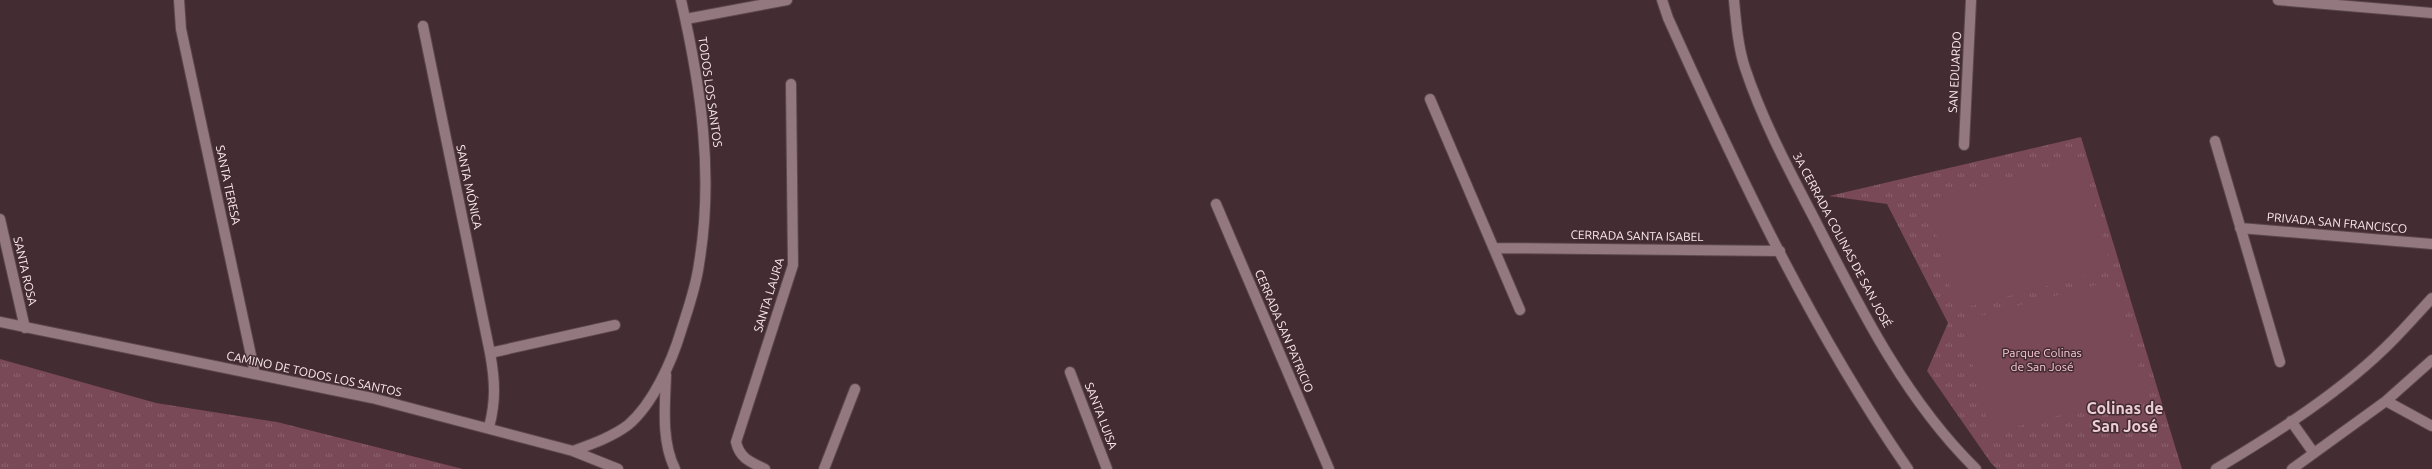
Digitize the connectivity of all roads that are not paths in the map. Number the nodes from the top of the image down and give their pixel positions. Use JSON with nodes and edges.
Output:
{"nodes":[{"id":1,"x":179,"y":0,"type":"edge"},
{"id":2,"x":681,"y":0,"type":"edge"},
{"id":3,"x":787,"y":0,"type":"edge"},
{"id":4,"x":1662,"y":0,"type":"edge"},
{"id":5,"x":1734,"y":0,"type":"edge"},
{"id":6,"x":1971,"y":0,"type":"edge"},
{"id":7,"x":2278,"y":0,"type":"edge"},
{"id":8,"x":2432,"y":13,"type":"edge"},
{"id":9,"x":686,"y":19,"type":"junction"},
{"id":10,"x":423,"y":26,"type":"dead end"},
{"id":11,"x":791,"y":84,"type":"dead end"},
{"id":12,"x":1430,"y":100,"type":"dead end"},
{"id":13,"x":2215,"y":141,"type":"dead end"},
{"id":14,"x":1964,"y":145,"type":"dead end"},
{"id":15,"x":1216,"y":204,"type":"dead end"},
{"id":16,"x":0,"y":219,"type":"edge"},
{"id":17,"x":2240,"y":228,"type":"junction"},
{"id":18,"x":2432,"y":244,"type":"edge"},
{"id":19,"x":1494,"y":248,"type":"junction"},
{"id":20,"x":1780,"y":251,"type":"junction"},
{"id":21,"x":2432,"y":298,"type":"edge"},
{"id":22,"x":1520,"y":310,"type":"dead end"},
{"id":23,"x":0,"y":322,"type":"edge"},
{"id":24,"x":615,"y":325,"type":"dead end"},
{"id":25,"x":25,"y":328,"type":"junction"},
{"id":26,"x":490,"y":354,"type":"junction"},
{"id":27,"x":2432,"y":360,"type":"edge"},
{"id":28,"x":2280,"y":362,"type":"dead end"},
{"id":29,"x":1070,"y":372,"type":"dead end"},
{"id":30,"x":255,"y":374,"type":"junction"},
{"id":31,"x":666,"y":375,"type":"junction"},
{"id":32,"x":855,"y":389,"type":"dead end"},
{"id":33,"x":2386,"y":401,"type":"junction"},
{"id":34,"x":2291,"y":421,"type":"junction"},
{"id":35,"x":2432,"y":426,"type":"edge"},
{"id":36,"x":489,"y":427,"type":"junction"},
{"id":37,"x":573,"y":451,"type":"junction"},
{"id":38,"x":2313,"y":452,"type":"junction"},
{"id":39,"x":618,"y":469,"type":"edge"},
{"id":40,"x":675,"y":469,"type":"edge"},
{"id":41,"x":765,"y":469,"type":"edge"},
{"id":42,"x":824,"y":469,"type":"edge"},
{"id":43,"x":1108,"y":469,"type":"edge"},
{"id":44,"x":1329,"y":469,"type":"edge"},
{"id":45,"x":1908,"y":469,"type":"edge"},
{"id":46,"x":1976,"y":469,"type":"edge"},
{"id":47,"x":2216,"y":469,"type":"edge"},
{"id":48,"x":2292,"y":469,"type":"edge"}],
"edges":[{"from":1,"to":30,"type":"street","name":"SANTA TERESA"},
{"from":2,"to":9,"type":"street","name":"TODOS LOS SANTOS"},
{"from":3,"to":9,"type":"street"},
{"from":4,"to":20,"type":"street"},
{"from":5,"to":46,"type":"street","name":"3A CERRADA COLINAS DE SAN JOSÉ"},
{"from":6,"to":14,"type":"street","name":"SAN EDUARDO"},
{"from":7,"to":8,"type":"street"},
{"from":9,"to":31,"type":"street","name":"TODOS LOS SANTOS"},
{"from":10,"to":26,"type":"street","name":"SANTA MÓNICA"},
{"from":11,"to":41,"type":"street","name":"SANTA LAURA"},
{"from":12,"to":19,"type":"street"},
{"from":13,"to":17,"type":"street"},
{"from":15,"to":44,"type":"street","name":"CERRADA SAN PATRICIO"},
{"from":16,"to":25,"type":"street","name":"SANTA ROSA"},
{"from":17,"to":18,"type":"street","name":"PRIVADA SAN FRANCISCO"},
{"from":17,"to":28,"type":"street"},
{"from":19,"to":20,"type":"street","name":"CERRADA SANTA ISABEL"},
{"from":19,"to":22,"type":"street"},
{"from":20,"to":45,"type":"street"},
{"from":21,"to":34,"type":"street"},
{"from":23,"to":25,"type":"street","name":"CAMINO DE TODOS LOS SANTOS"},
{"from":24,"to":26,"type":"street"},
{"from":25,"to":30,"type":"street","name":"CAMINO DE TODOS LOS SANTOS"},
{"from":26,"to":36,"type":"street","name":"SANTA MÓNICA"},
{"from":27,"to":33,"type":"street"},
{"from":29,"to":43,"type":"street","name":"SANTA LUISA"},
{"from":30,"to":36,"type":"street","name":"CAMINO DE TODOS LOS SANTOS"},
{"from":31,"to":37,"type":"street","name":"TODOS LOS SANTOS"},
{"from":31,"to":40,"type":"street","name":"TODOS LOS SANTOS"},
{"from":32,"to":42,"type":"street"},
{"from":33,"to":35,"type":"street"},
{"from":33,"to":38,"type":"street"},
{"from":34,"to":38,"type":"street"},
{"from":34,"to":47,"type":"street"},
{"from":36,"to":37,"type":"street","name":"CAMINO DE TODOS LOS SANTOS"},
{"from":37,"to":39,"type":"street","name":"CAMINO DE TODOS LOS SANTOS"},
{"from":38,"to":48,"type":"street"}]}
